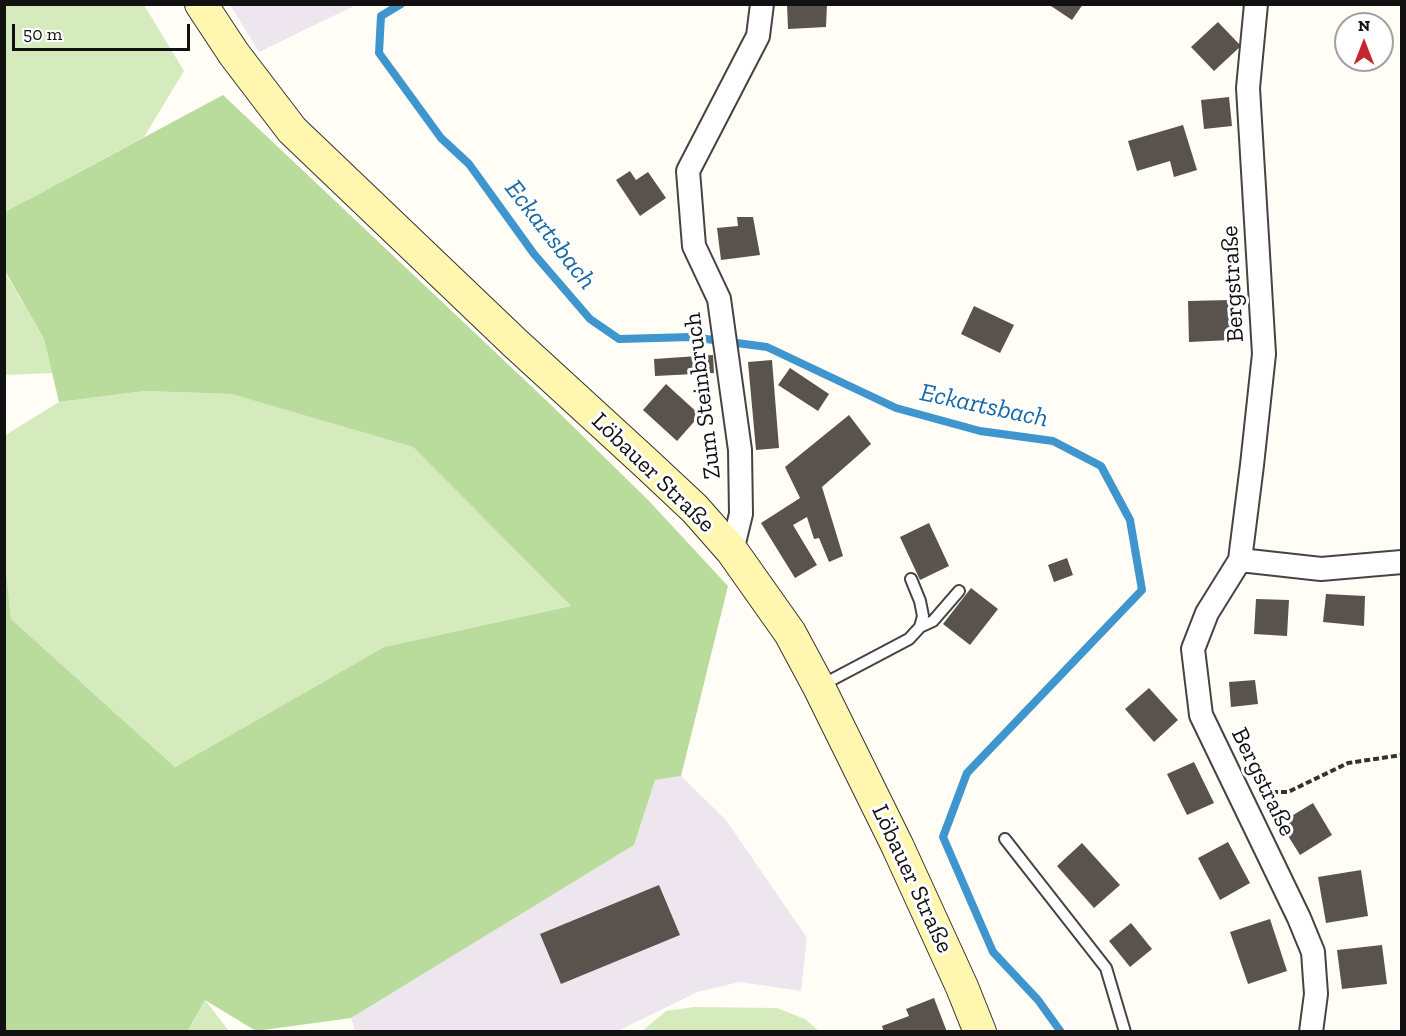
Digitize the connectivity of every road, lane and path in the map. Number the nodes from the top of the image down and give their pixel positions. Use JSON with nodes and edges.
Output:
{"nodes":[{"id":1,"x":201,"y":4,"type":"edge"},
{"id":2,"x":762,"y":4,"type":"edge"},
{"id":3,"x":1256,"y":4,"type":"edge"},
{"id":4,"x":732,"y":551,"type":"junction"},
{"id":5,"x":1240,"y":560,"type":"junction"},
{"id":6,"x":1401,"y":562,"type":"edge"},
{"id":7,"x":911,"y":579,"type":"dead end"},
{"id":8,"x":959,"y":591,"type":"dead end"},
{"id":9,"x":920,"y":627,"type":"junction"},
{"id":10,"x":819,"y":687,"type":"junction"},
{"id":11,"x":1401,"y":755,"type":"edge"},
{"id":12,"x":1237,"y":792,"type":"junction"},
{"id":13,"x":1005,"y":839,"type":"dead end"},
{"id":14,"x":980,"y":1032,"type":"edge"},
{"id":15,"x":1125,"y":1032,"type":"edge"},
{"id":16,"x":1311,"y":1032,"type":"edge"}],
"edges":[{"from":1,"to":4,"type":"main road","name":"Löbauer Straße"},
{"from":2,"to":4,"type":"street","name":"Zum Steinbruch"},
{"from":3,"to":5,"type":"street","name":"Bergstraße"},
{"from":4,"to":10,"type":"main road","name":"Löbauer Straße"},
{"from":5,"to":6,"type":"street"},
{"from":5,"to":12,"type":"street","name":"Bergstraße"},
{"from":7,"to":9,"type":"lane"},
{"from":8,"to":9,"type":"lane"},
{"from":9,"to":10,"type":"lane"},
{"from":10,"to":14,"type":"main road","name":"Löbauer Straße"},
{"from":11,"to":12,"type":"path"},
{"from":12,"to":16,"type":"street","name":"Bergstraße"},
{"from":13,"to":15,"type":"lane"}]}
